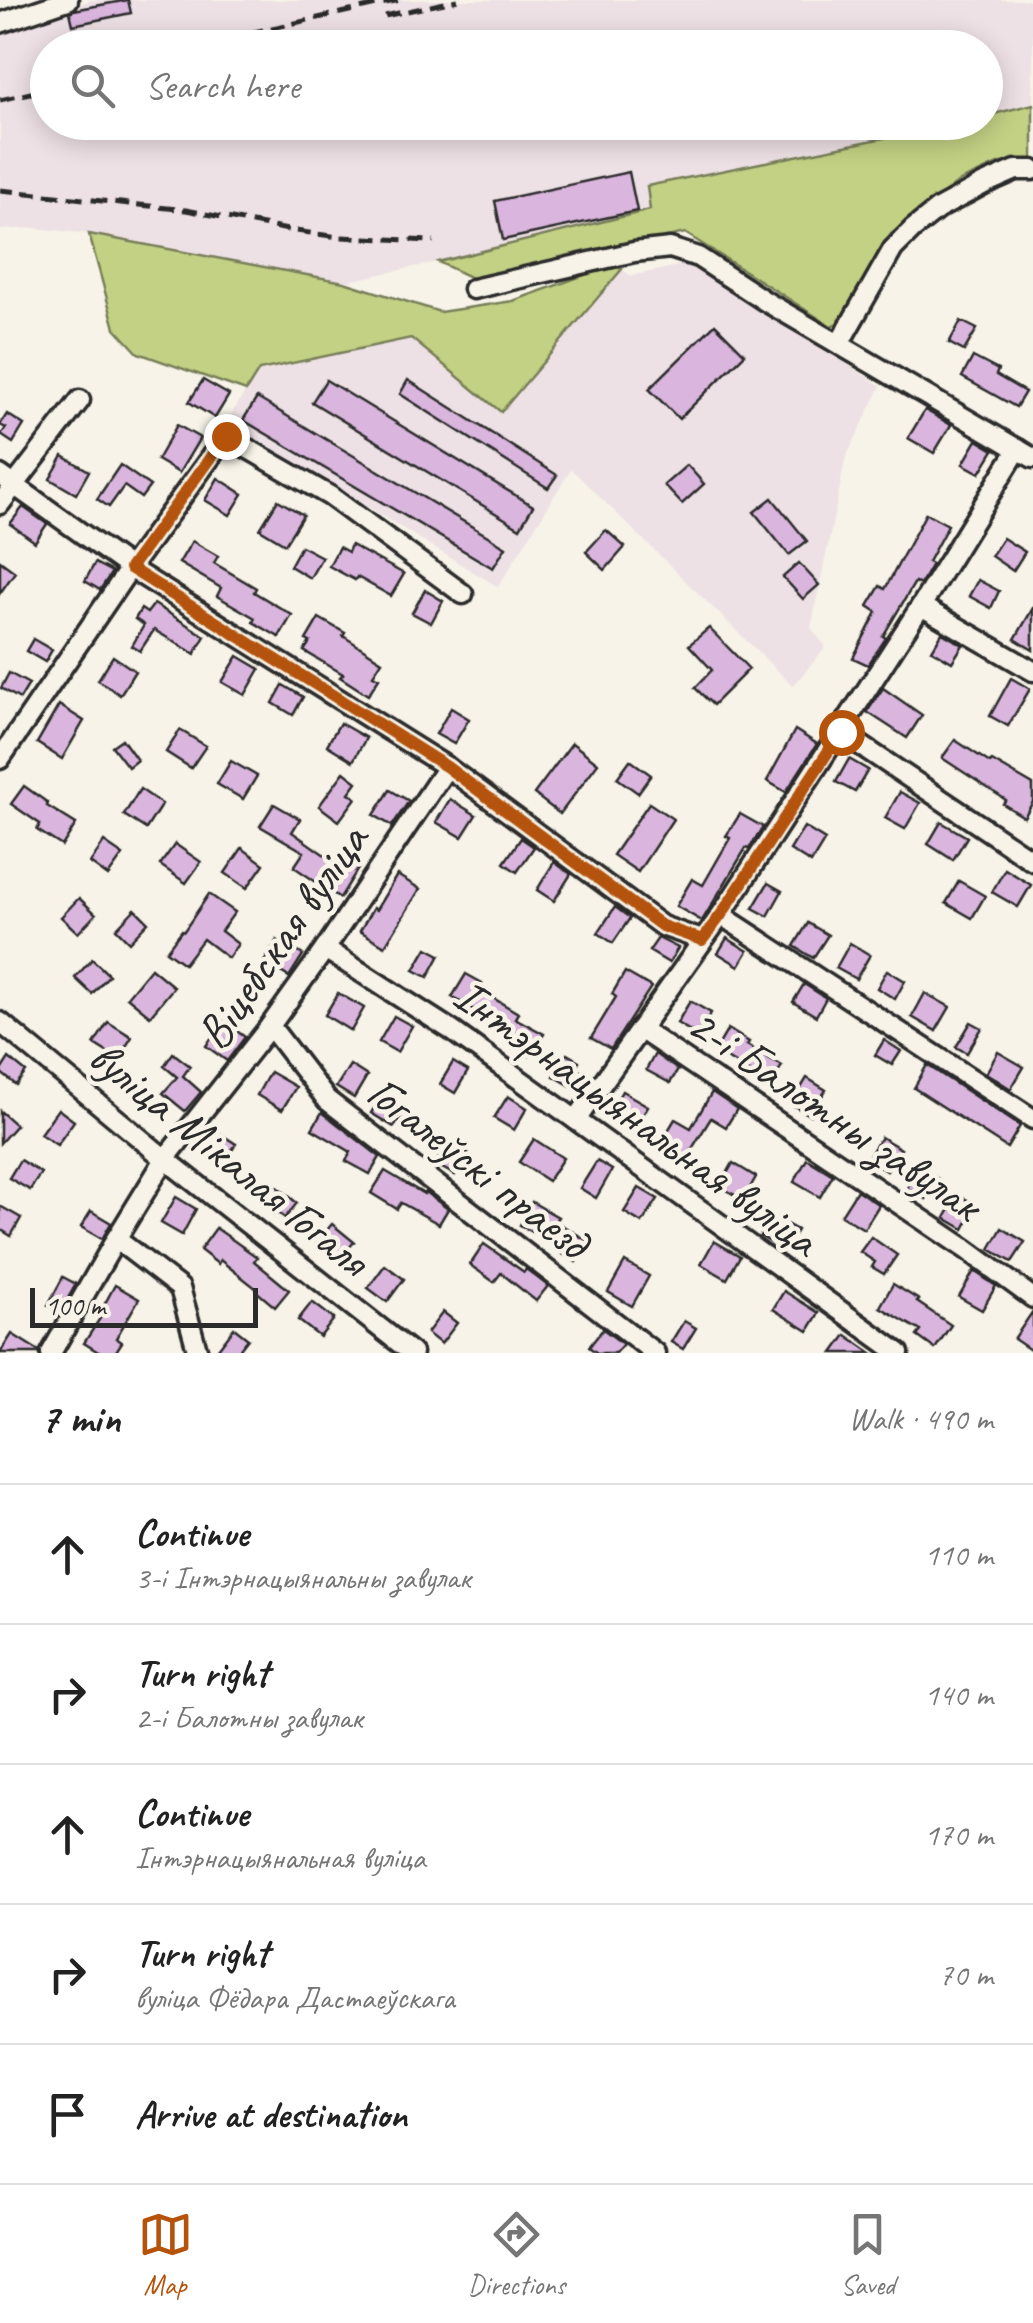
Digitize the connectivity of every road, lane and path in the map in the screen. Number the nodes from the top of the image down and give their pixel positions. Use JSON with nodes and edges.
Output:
{"nodes":[{"id":1,"x":20,"y":0,"type":"edge"},
{"id":2,"x":68,"y":0,"type":"edge"},
{"id":3,"x":8,"y":21,"type":"edge"},
{"id":4,"x":1033,"y":170,"type":"edge"},
{"id":5,"x":473,"y":289,"type":"dead end"},
{"id":6,"x":839,"y":344,"type":"junction"},
{"id":7,"x":80,"y":400,"type":"dead end"},
{"id":8,"x":1025,"y":454,"type":"edge"},
{"id":9,"x":7,"y":480,"type":"edge"},
{"id":10,"x":0,"y":504,"type":"edge"},
{"id":11,"x":130,"y":568,"type":"junction"},
{"id":12,"x":462,"y":594,"type":"dead end"},
{"id":13,"x":922,"y":606,"type":"junction"},
{"id":14,"x":1033,"y":671,"type":"edge"},
{"id":15,"x":841,"y":732,"type":"junction"},
{"id":16,"x":0,"y":759,"type":"edge"},
{"id":17,"x":447,"y":767,"type":"junction"},
{"id":18,"x":1033,"y":862,"type":"edge"},
{"id":19,"x":721,"y":915,"type":"junction"},
{"id":20,"x":702,"y":940,"type":"junction"},
{"id":21,"x":326,"y":949,"type":"junction"},
{"id":22,"x":0,"y":1022,"type":"edge"},
{"id":23,"x":270,"y":1026,"type":"junction"},
{"id":24,"x":640,"y":1030,"type":"junction"},
{"id":25,"x":576,"y":1120,"type":"junction"},
{"id":26,"x":1033,"y":1120,"type":"edge"},
{"id":27,"x":165,"y":1159,"type":"junction"},
{"id":28,"x":116,"y":1239,"type":"junction"},
{"id":29,"x":1033,"y":1298,"type":"edge"},
{"id":30,"x":52,"y":1353,"type":"edge"},
{"id":31,"x":198,"y":1353,"type":"edge"},
{"id":32,"x":412,"y":1353,"type":"edge"},
{"id":33,"x":655,"y":1353,"type":"edge"},
{"id":34,"x":899,"y":1353,"type":"edge"}],
"edges":[{"from":1,"to":3,"type":"street"},
{"from":2,"to":3,"type":"street"},
{"from":4,"to":6,"type":"street"},
{"from":5,"to":6,"type":"street"},
{"from":6,"to":8,"type":"street"},
{"from":7,"to":9,"type":"street"},
{"from":8,"to":13,"type":"street"},
{"from":9,"to":10,"type":"street"},
{"from":9,"to":11,"type":"street"},
{"from":11,"to":12,"type":"street"},
{"from":11,"to":16,"type":"street"},
{"from":11,"to":17,"type":"street"},
{"from":13,"to":14,"type":"street"},
{"from":13,"to":15,"type":"street"},
{"from":15,"to":18,"type":"street"},
{"from":15,"to":19,"type":"street"},
{"from":17,"to":20,"type":"street","name":"2-і Балотны завулак"},
{"from":17,"to":21,"type":"street","name":"Віцебская вуліца"},
{"from":19,"to":20,"type":"street"},
{"from":19,"to":26,"type":"street"},
{"from":20,"to":24,"type":"street"},
{"from":21,"to":23,"type":"street","name":"Віцебская вуліца"},
{"from":21,"to":25,"type":"street","name":"Інтэрнацыянальная вуліца"},
{"from":22,"to":27,"type":"street","name":"вуліца Мікалая Гогаля"},
{"from":23,"to":27,"type":"street","name":"Віцебская вуліца"},
{"from":23,"to":33,"type":"street","name":"Гогалеўскі праезд"},
{"from":24,"to":25,"type":"street"},
{"from":24,"to":29,"type":"street","name":"2-і Балотны завулак"},
{"from":25,"to":34,"type":"street","name":"Інтэрнацыянальная вуліца"},
{"from":27,"to":28,"type":"street","name":"Віцебская вуліца"},
{"from":27,"to":32,"type":"street","name":"вуліца Мікалая Гогаля"},
{"from":28,"to":30,"type":"street","name":"Віцебская вуліца"},
{"from":28,"to":31,"type":"street"}]}
